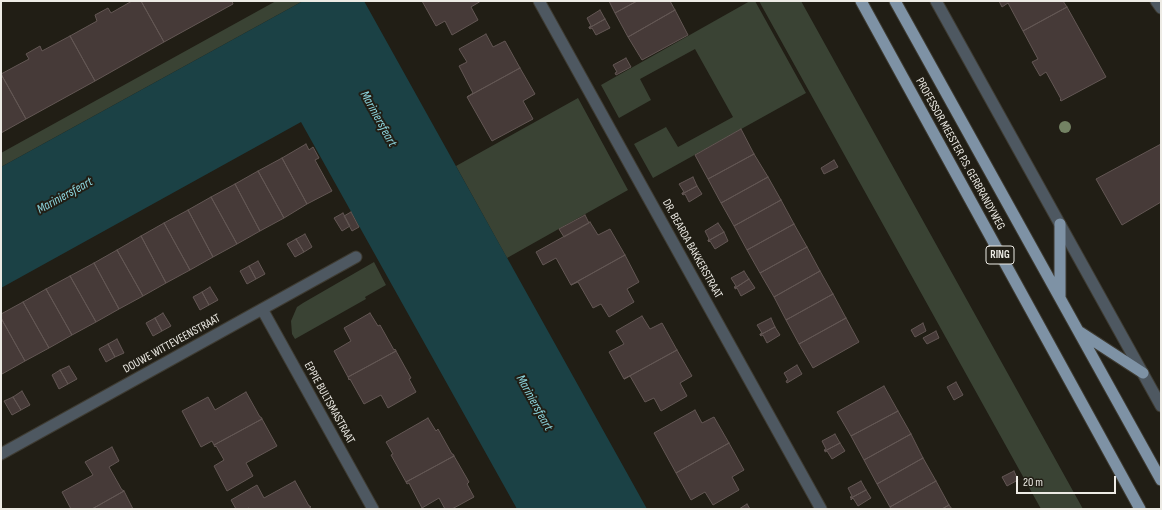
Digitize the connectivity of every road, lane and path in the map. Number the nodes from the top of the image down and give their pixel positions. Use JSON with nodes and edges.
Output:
{"nodes":[{"id":1,"x":539,"y":1,"type":"edge"},
{"id":2,"x":861,"y":1,"type":"edge"},
{"id":3,"x":896,"y":1,"type":"edge"},
{"id":4,"x":936,"y":1,"type":"edge"},
{"id":5,"x":1156,"y":1,"type":"edge"},
{"id":6,"x":1161,"y":8,"type":"edge"},
{"id":7,"x":1060,"y":224,"type":"junction"},
{"id":8,"x":356,"y":257,"type":"dead end"},
{"id":9,"x":1060,"y":299,"type":"junction"},
{"id":10,"x":262,"y":309,"type":"junction"},
{"id":11,"x":1078,"y":331,"type":"junction"},
{"id":12,"x":1143,"y":373,"type":"junction"},
{"id":13,"x":1161,"y":406,"type":"edge"},
{"id":14,"x":1,"y":454,"type":"edge"},
{"id":15,"x":1161,"y":480,"type":"edge"},
{"id":16,"x":373,"y":509,"type":"edge"},
{"id":17,"x":821,"y":509,"type":"edge"},
{"id":18,"x":1140,"y":509,"type":"edge"}],
"edges":[{"from":1,"to":17,"type":"street","name":"DR. BEARDA BAKKERSTRAAT"},
{"from":2,"to":18,"type":"main road","name":"PROFESSOR MEESTER P.S. GERBRANDYWEG","number":"RING"},
{"from":3,"to":9,"type":"main road","name":"PROFESSOR MEESTER P.S. GERBRANDYWEG","number":"RING"},
{"from":4,"to":7,"type":"street"},
{"from":5,"to":6,"type":"street"},
{"from":7,"to":9,"type":"main road"},
{"from":7,"to":12,"type":"street"},
{"from":8,"to":10,"type":"street","name":"DOUWE WITTEVEENSTRAAT"},
{"from":9,"to":11,"type":"main road","name":"PROFESSOR MEESTER P.S. GERBRANDYWEG","number":"RING"},
{"from":10,"to":14,"type":"street","name":"DOUWE WITTEVEENSTRAAT"},
{"from":10,"to":16,"type":"street","name":"EPPIE BULTSMASTRAAT"},
{"from":11,"to":12,"type":"main road"},
{"from":11,"to":15,"type":"main road","name":"PROFESSOR MEESTER P.S. GERBRANDYWEG","number":"RING"},
{"from":12,"to":13,"type":"street"}]}
